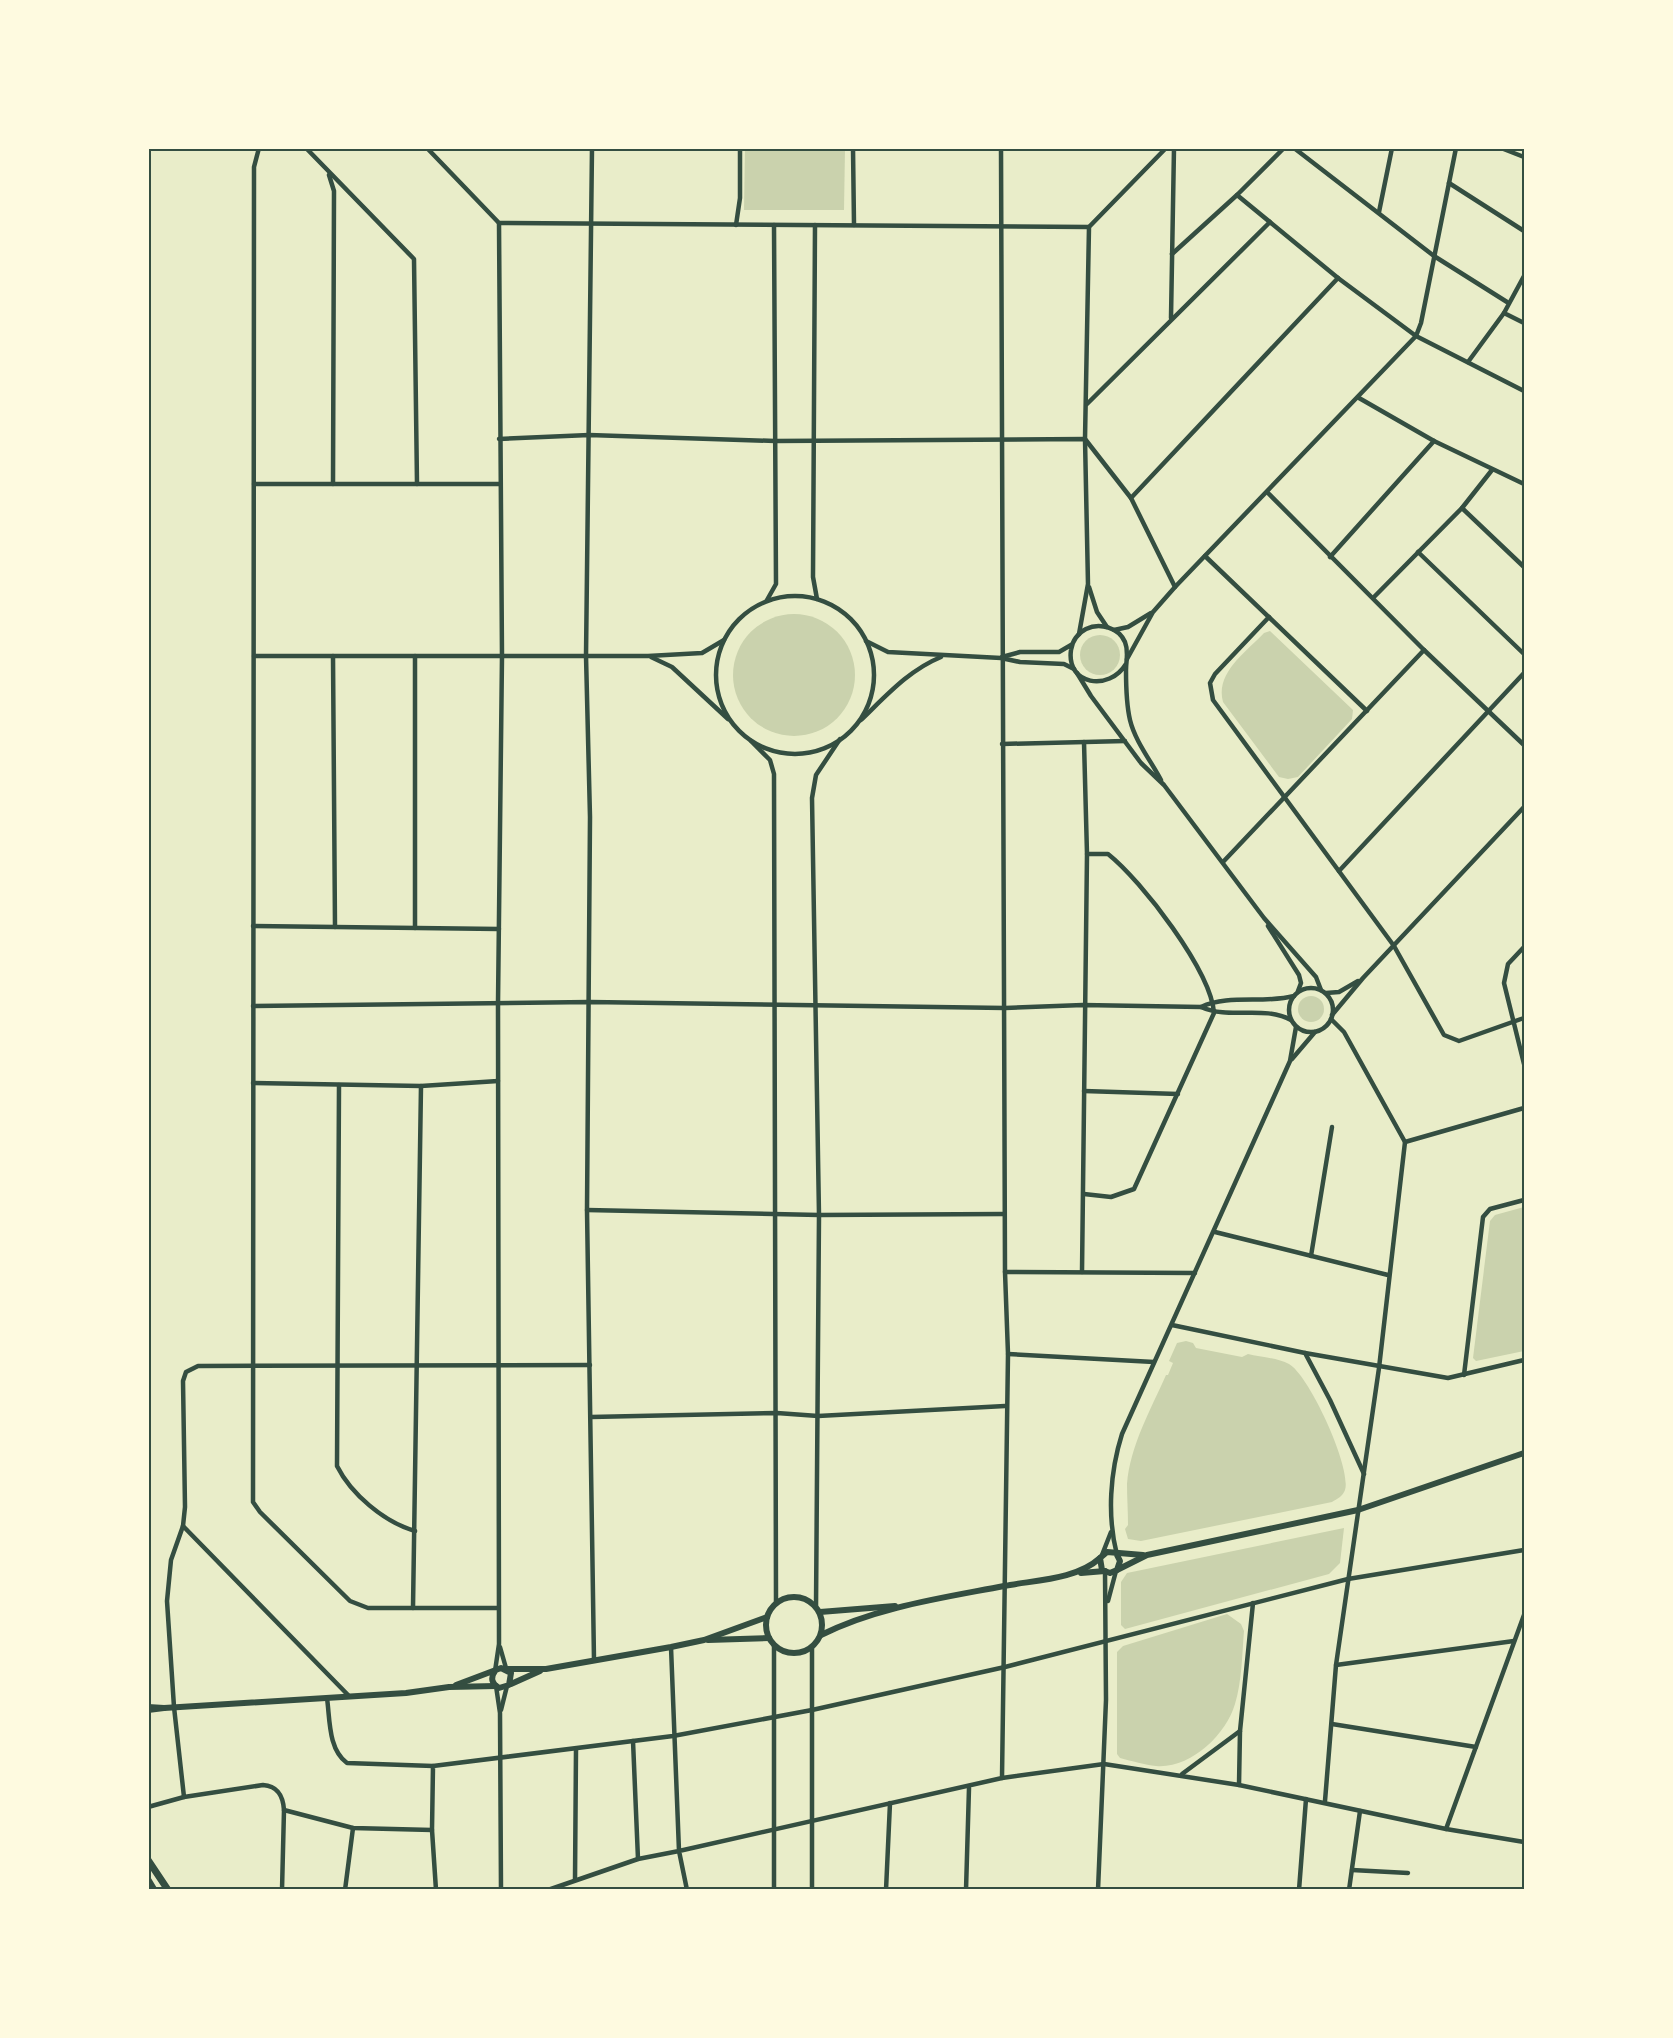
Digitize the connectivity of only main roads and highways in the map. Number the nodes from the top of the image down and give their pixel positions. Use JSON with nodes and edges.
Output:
{"nodes":[{"id":1,"x":148,"y":1860,"type":"edge"},
{"id":2,"x":148,"y":1880,"type":"edge"},
{"id":3,"x":154,"y":1890,"type":"edge"},
{"id":4,"x":168,"y":1890,"type":"edge"}],
"edges":[{"from":1,"to":4,"type":"main road"},
{"from":2,"to":3,"type":"main road"}]}
